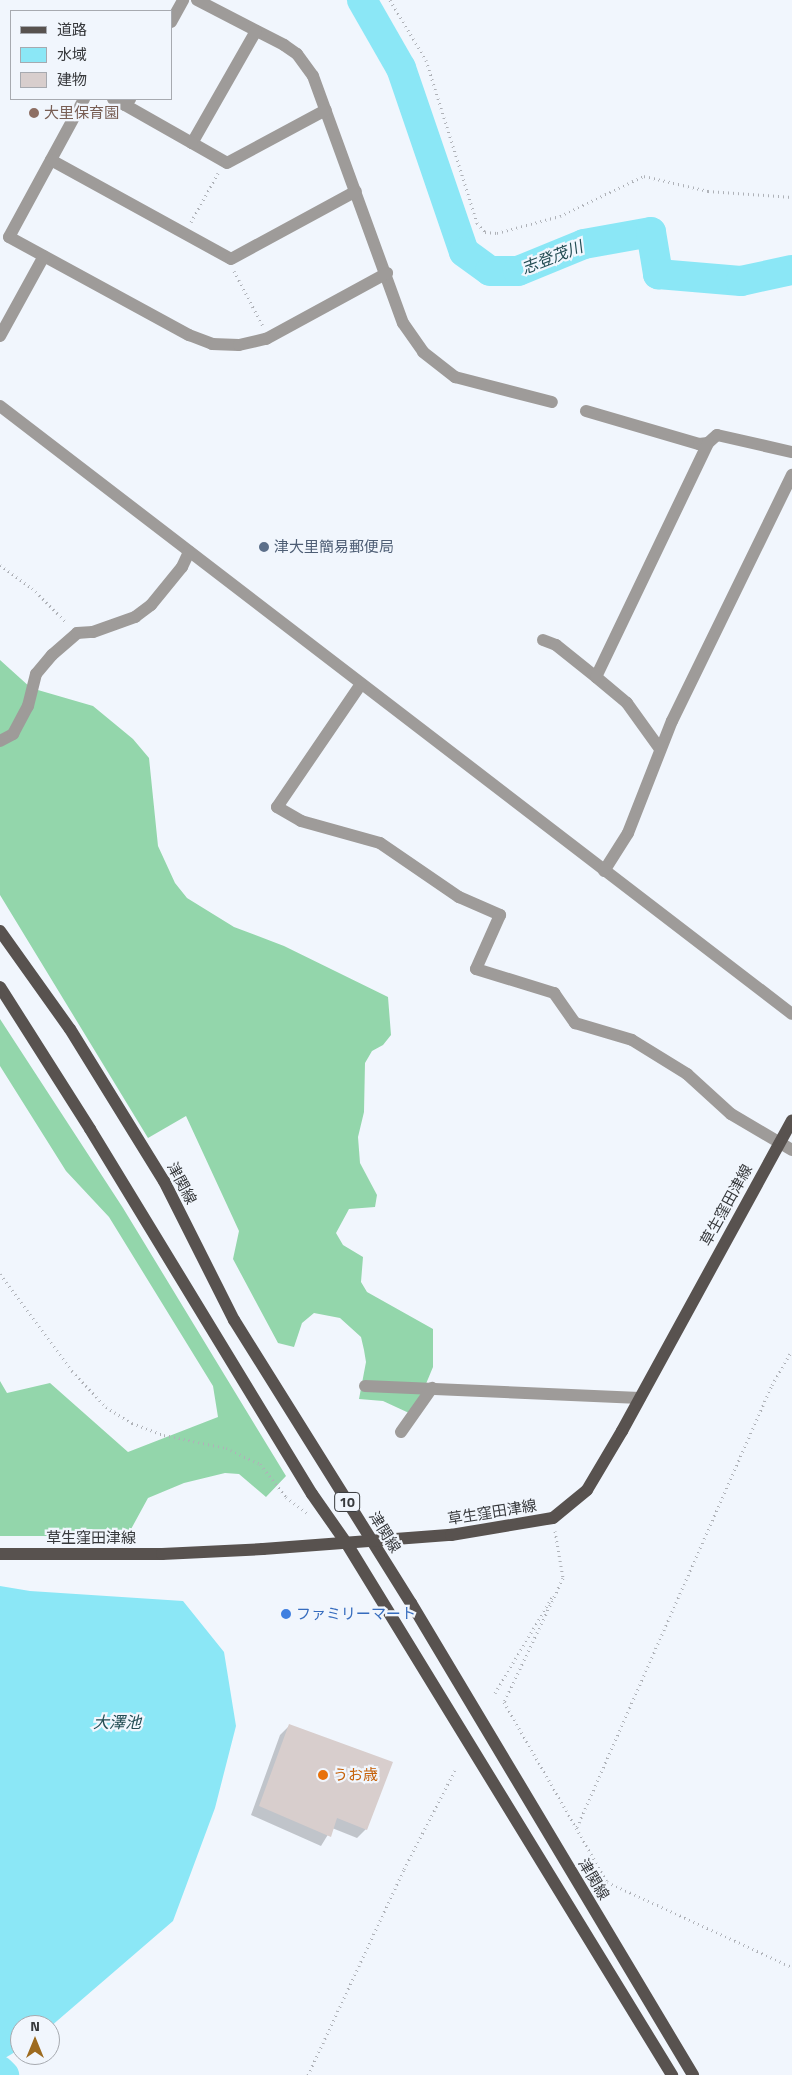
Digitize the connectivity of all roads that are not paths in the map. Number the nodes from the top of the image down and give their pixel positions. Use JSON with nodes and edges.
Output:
{"nodes":[{"id":1,"x":183,"y":0,"type":"edge"},
{"id":2,"x":197,"y":0,"type":"edge"},
{"id":3,"x":172,"y":20,"type":"edge"},
{"id":4,"x":256,"y":31,"type":"junction"},
{"id":5,"x":83,"y":100,"type":"edge"},
{"id":6,"x":128,"y":102,"type":"edge"},
{"id":7,"x":326,"y":110,"type":"junction"},
{"id":8,"x":192,"y":142,"type":"junction"},
{"id":9,"x":50,"y":160,"type":"junction"},
{"id":10,"x":356,"y":191,"type":"junction"},
{"id":11,"x":44,"y":256,"type":"junction"},
{"id":12,"x":388,"y":273,"type":"junction"},
{"id":13,"x":0,"y":336,"type":"edge"},
{"id":14,"x":552,"y":402,"type":"dead end"},
{"id":15,"x":0,"y":406,"type":"edge"},
{"id":16,"x":586,"y":411,"type":"dead end"},
{"id":17,"x":708,"y":444,"type":"junction"},
{"id":18,"x":792,"y":452,"type":"edge"},
{"id":19,"x":792,"y":475,"type":"edge"},
{"id":20,"x":189,"y":552,"type":"junction"},
{"id":21,"x":543,"y":640,"type":"dead end"},
{"id":22,"x":596,"y":677,"type":"junction"},
{"id":23,"x":361,"y":684,"type":"junction"},
{"id":24,"x":0,"y":742,"type":"edge"},
{"id":25,"x":660,"y":749,"type":"junction"},
{"id":26,"x":604,"y":871,"type":"junction"},
{"id":27,"x":0,"y":931,"type":"edge"},
{"id":28,"x":0,"y":987,"type":"edge"},
{"id":29,"x":792,"y":1014,"type":"edge"},
{"id":30,"x":792,"y":1120,"type":"edge"},
{"id":31,"x":779,"y":1142,"type":"junction"},
{"id":32,"x":792,"y":1150,"type":"edge"},
{"id":33,"x":365,"y":1386,"type":"dead end"},
{"id":34,"x":432,"y":1388,"type":"junction"},
{"id":35,"x":640,"y":1398,"type":"junction"},
{"id":36,"x":401,"y":1432,"type":"dead end"},
{"id":37,"x":372,"y":1542,"type":"junction"},
{"id":38,"x":347,"y":1544,"type":"junction"},
{"id":39,"x":0,"y":1554,"type":"edge"},
{"id":40,"x":672,"y":2075,"type":"edge"},
{"id":41,"x":694,"y":2075,"type":"edge"}],
"edges":[{"from":1,"to":3,"type":"street"},
{"from":2,"to":4,"type":"street"},
{"from":4,"to":7,"type":"street"},
{"from":4,"to":8,"type":"street"},
{"from":5,"to":9,"type":"street"},
{"from":6,"to":8,"type":"street"},
{"from":7,"to":8,"type":"street"},
{"from":7,"to":10,"type":"street"},
{"from":9,"to":10,"type":"street"},
{"from":9,"to":11,"type":"street"},
{"from":10,"to":12,"type":"street"},
{"from":11,"to":12,"type":"street"},
{"from":11,"to":13,"type":"street"},
{"from":12,"to":14,"type":"street"},
{"from":15,"to":20,"type":"street"},
{"from":16,"to":17,"type":"street"},
{"from":17,"to":18,"type":"street"},
{"from":17,"to":22,"type":"street"},
{"from":19,"to":25,"type":"street"},
{"from":20,"to":23,"type":"street"},
{"from":20,"to":24,"type":"street"},
{"from":21,"to":22,"type":"street"},
{"from":22,"to":25,"type":"street"},
{"from":23,"to":26,"type":"street"},
{"from":23,"to":31,"type":"street"},
{"from":25,"to":26,"type":"street"},
{"from":26,"to":29,"type":"street"},
{"from":27,"to":37,"type":"main road","name":"津関線","number":"10"},
{"from":28,"to":38,"type":"main road","number":"10"},
{"from":30,"to":31,"type":"main road","name":"草生窪田津線"},
{"from":31,"to":32,"type":"street"},
{"from":31,"to":35,"type":"main road","name":"草生窪田津線"},
{"from":33,"to":34,"type":"street"},
{"from":34,"to":35,"type":"street"},
{"from":34,"to":36,"type":"street"},
{"from":35,"to":37,"type":"main road","name":"草生窪田津線"},
{"from":37,"to":38,"type":"main road","name":"草生窪田津線"},
{"from":37,"to":41,"type":"main road","name":"津関線","number":"10"},
{"from":38,"to":39,"type":"main road","name":"草生窪田津線"},
{"from":38,"to":40,"type":"main road","number":"10"}]}
